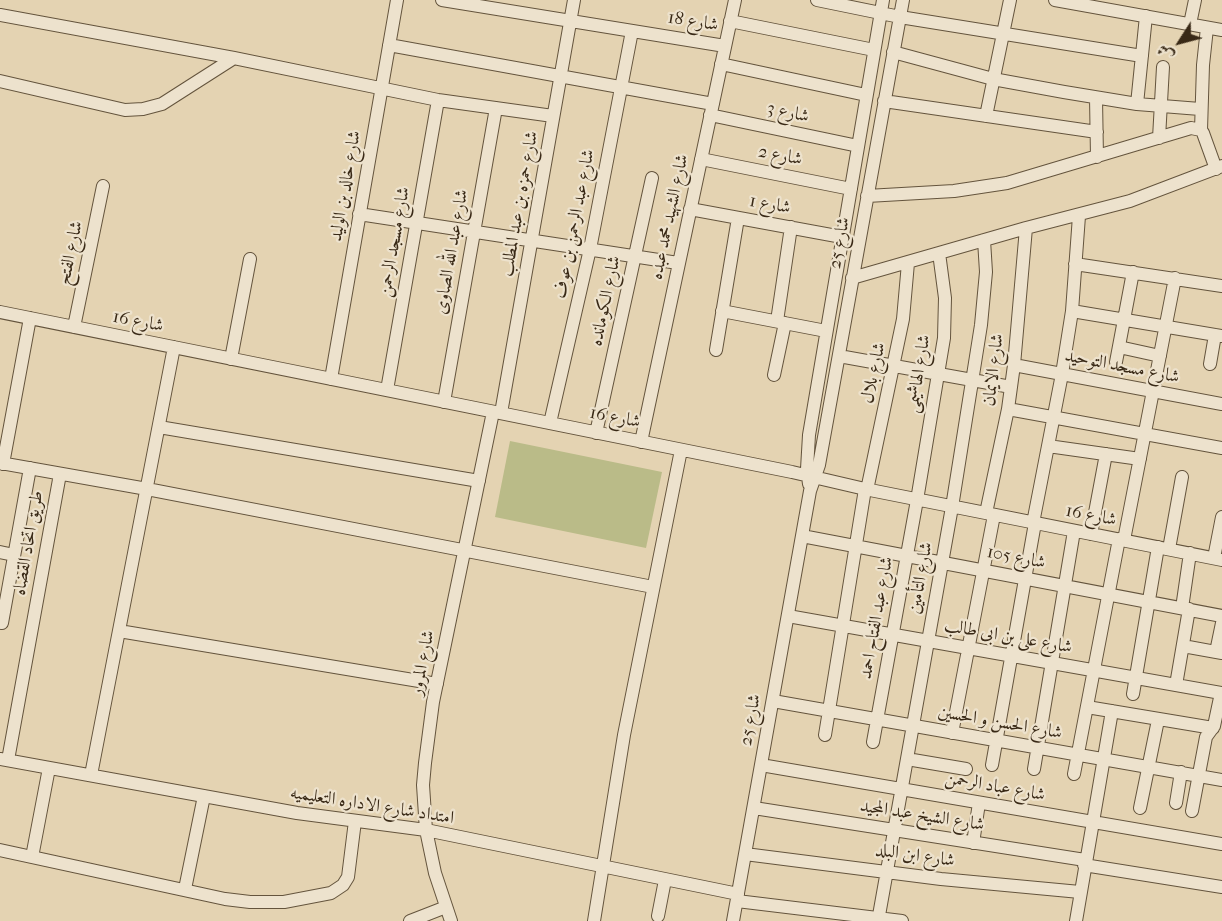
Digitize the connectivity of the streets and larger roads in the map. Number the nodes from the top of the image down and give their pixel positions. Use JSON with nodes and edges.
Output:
{"nodes":[{"id":1,"x":397,"y":0,"type":"edge"},
{"id":2,"x":442,"y":0,"type":"edge"},
{"id":3,"x":574,"y":0,"type":"edge"},
{"id":4,"x":735,"y":0,"type":"edge"},
{"id":5,"x":817,"y":0,"type":"edge"},
{"id":6,"x":883,"y":0,"type":"edge"},
{"id":7,"x":903,"y":0,"type":"edge"},
{"id":8,"x":1010,"y":0,"type":"edge"},
{"id":9,"x":1055,"y":0,"type":"edge"},
{"id":10,"x":1195,"y":0,"type":"edge"},
{"id":11,"x":485,"y":4,"type":"edge"},
{"id":12,"x":1109,"y":5,"type":"edge"},
{"id":13,"x":880,"y":14,"type":"junction"},
{"id":14,"x":0,"y":15,"type":"edge"},
{"id":15,"x":1146,"y":16,"type":"junction"},
{"id":16,"x":900,"y":17,"type":"junction"},
{"id":17,"x":570,"y":21,"type":"junction"},
{"id":18,"x":730,"y":21,"type":"junction"},
{"id":19,"x":1190,"y":24,"type":"junction"},
{"id":20,"x":1207,"y":28,"type":"junction"},
{"id":21,"x":1222,"y":30,"type":"edge"},
{"id":22,"x":632,"y":31,"type":"junction"},
{"id":23,"x":1002,"y":33,"type":"junction"},
{"id":24,"x":389,"y":45,"type":"junction"},
{"id":25,"x":725,"y":46,"type":"junction"},
{"id":26,"x":874,"y":50,"type":"junction"},
{"id":27,"x":893,"y":52,"type":"junction"},
{"id":28,"x":1142,"y":56,"type":"junction"},
{"id":29,"x":234,"y":58,"type":"junction"},
{"id":30,"x":721,"y":64,"type":"junction"},
{"id":31,"x":1163,"y":66,"type":"dead end"},
{"id":32,"x":560,"y":76,"type":"junction"},
{"id":33,"x":993,"y":79,"type":"junction"},
{"id":34,"x":0,"y":81,"type":"edge"},
{"id":35,"x":620,"y":87,"type":"junction"},
{"id":36,"x":381,"y":88,"type":"junction"},
{"id":37,"x":866,"y":95,"type":"junction"},
{"id":38,"x":1096,"y":98,"type":"junction"},
{"id":39,"x":438,"y":100,"type":"junction"},
{"id":40,"x":884,"y":101,"type":"junction"},
{"id":41,"x":1137,"y":104,"type":"junction"},
{"id":42,"x":1161,"y":106,"type":"junction"},
{"id":43,"x":496,"y":108,"type":"junction"},
{"id":44,"x":1200,"y":109,"type":"junction"},
{"id":45,"x":711,"y":110,"type":"junction"},
{"id":46,"x":553,"y":116,"type":"junction"},
{"id":47,"x":986,"y":116,"type":"junction"},
{"id":48,"x":1201,"y":130,"type":"junction"},
{"id":49,"x":1097,"y":132,"type":"junction"},
{"id":50,"x":1159,"y":138,"type":"junction"},
{"id":51,"x":858,"y":146,"type":"junction"},
{"id":52,"x":1097,"y":157,"type":"junction"},
{"id":53,"x":701,"y":159,"type":"junction"},
{"id":54,"x":1219,"y":168,"type":"edge"},
{"id":55,"x":652,"y":178,"type":"dead end"},
{"id":56,"x":103,"y":186,"type":"dead end"},
{"id":57,"x":851,"y":189,"type":"junction"},
{"id":58,"x":867,"y":196,"type":"junction"},
{"id":59,"x":690,"y":209,"type":"junction"},
{"id":60,"x":359,"y":214,"type":"junction"},
{"id":61,"x":1079,"y":216,"type":"junction"},
{"id":62,"x":738,"y":218,"type":"junction"},
{"id":63,"x":416,"y":223,"type":"junction"},
{"id":64,"x":790,"y":227,"type":"junction"},
{"id":65,"x":1026,"y":228,"type":"junction"},
{"id":66,"x":474,"y":232,"type":"junction"},
{"id":67,"x":842,"y":237,"type":"junction"},
{"id":68,"x":532,"y":240,"type":"junction"},
{"id":69,"x":984,"y":240,"type":"junction"},
{"id":70,"x":590,"y":249,"type":"junction"},
{"id":71,"x":939,"y":253,"type":"junction"},
{"id":72,"x":634,"y":256,"type":"junction"},
{"id":73,"x":250,"y":260,"type":"dead end"},
{"id":74,"x":678,"y":263,"type":"junction"},
{"id":75,"x":908,"y":263,"type":"junction"},
{"id":76,"x":1075,"y":264,"type":"junction"},
{"id":77,"x":1133,"y":272,"type":"junction"},
{"id":78,"x":852,"y":278,"type":"junction"},
{"id":79,"x":1175,"y":278,"type":"junction"},
{"id":80,"x":1222,"y":286,"type":"edge"},
{"id":81,"x":722,"y":311,"type":"junction"},
{"id":82,"x":1072,"y":311,"type":"junction"},
{"id":83,"x":0,"y":312,"type":"edge"},
{"id":84,"x":30,"y":318,"type":"junction"},
{"id":85,"x":1124,"y":320,"type":"junction"},
{"id":86,"x":781,"y":322,"type":"junction"},
{"id":87,"x":74,"y":327,"type":"junction"},
{"id":88,"x":1166,"y":327,"type":"junction"},
{"id":89,"x":826,"y":331,"type":"junction"},
{"id":90,"x":1218,"y":336,"type":"edge"},
{"id":91,"x":174,"y":347,"type":"junction"},
{"id":92,"x":1119,"y":347,"type":"junction"},
{"id":93,"x":716,"y":350,"type":"dead end"},
{"id":94,"x":839,"y":356,"type":"junction"},
{"id":95,"x":1160,"y":356,"type":"junction"},
{"id":96,"x":231,"y":359,"type":"junction"},
{"id":97,"x":1116,"y":362,"type":"dead end"},
{"id":98,"x":1209,"y":364,"type":"dead end"},
{"id":99,"x":1014,"y":365,"type":"junction"},
{"id":100,"x":894,"y":366,"type":"junction"},
{"id":101,"x":938,"y":374,"type":"junction"},
{"id":102,"x":1062,"y":374,"type":"junction"},
{"id":103,"x":774,"y":375,"type":"dead end"},
{"id":104,"x":331,"y":379,"type":"junction"},
{"id":105,"x":972,"y":380,"type":"junction"},
{"id":106,"x":1011,"y":387,"type":"junction"},
{"id":107,"x":387,"y":390,"type":"junction"},
{"id":108,"x":1153,"y":391,"type":"junction"},
{"id":109,"x":444,"y":402,"type":"junction"},
{"id":110,"x":1222,"y":404,"type":"edge"},
{"id":111,"x":1008,"y":409,"type":"junction"},
{"id":112,"x":497,"y":413,"type":"junction"},
{"id":113,"x":1053,"y":418,"type":"junction"},
{"id":114,"x":550,"y":423,"type":"junction"},
{"id":115,"x":159,"y":427,"type":"junction"},
{"id":116,"x":596,"y":433,"type":"junction"},
{"id":117,"x":1145,"y":434,"type":"junction"},
{"id":118,"x":641,"y":442,"type":"junction"},
{"id":119,"x":1048,"y":446,"type":"junction"},
{"id":120,"x":1222,"y":448,"type":"edge"},
{"id":121,"x":681,"y":450,"type":"junction"},
{"id":122,"x":1106,"y":454,"type":"junction"},
{"id":123,"x":1140,"y":459,"type":"junction"},
{"id":124,"x":1,"y":463,"type":"edge"},
{"id":125,"x":30,"y":468,"type":"junction"},
{"id":126,"x":60,"y":474,"type":"junction"},
{"id":127,"x":812,"y":477,"type":"junction"},
{"id":128,"x":1182,"y":477,"type":"dead end"},
{"id":129,"x":479,"y":481,"type":"junction"},
{"id":130,"x":147,"y":489,"type":"junction"},
{"id":131,"x":866,"y":490,"type":"junction"},
{"id":132,"x":917,"y":500,"type":"junction"},
{"id":133,"x":952,"y":507,"type":"junction"},
{"id":134,"x":990,"y":514,"type":"junction"},
{"id":135,"x":1222,"y":517,"type":"edge"},
{"id":136,"x":1034,"y":523,"type":"junction"},
{"id":137,"x":1074,"y":531,"type":"junction"},
{"id":138,"x":1091,"y":534,"type":"junction"},
{"id":139,"x":802,"y":536,"type":"junction"},
{"id":140,"x":1121,"y":540,"type":"junction"},
{"id":141,"x":856,"y":546,"type":"junction"},
{"id":142,"x":1164,"y":548,"type":"junction"},
{"id":143,"x":0,"y":552,"type":"edge"},
{"id":144,"x":464,"y":552,"type":"junction"},
{"id":145,"x":1190,"y":554,"type":"junction"},
{"id":146,"x":14,"y":555,"type":"junction"},
{"id":147,"x":907,"y":556,"type":"junction"},
{"id":148,"x":1218,"y":559,"type":"edge"},
{"id":149,"x":942,"y":562,"type":"junction"},
{"id":150,"x":983,"y":570,"type":"junction"},
{"id":151,"x":1025,"y":578,"type":"junction"},
{"id":152,"x":1065,"y":586,"type":"junction"},
{"id":153,"x":653,"y":587,"type":"junction"},
{"id":154,"x":1108,"y":594,"type":"junction"},
{"id":155,"x":1149,"y":602,"type":"junction"},
{"id":156,"x":1185,"y":609,"type":"junction"},
{"id":157,"x":788,"y":616,"type":"junction"},
{"id":158,"x":1222,"y":616,"type":"edge"},
{"id":159,"x":2,"y":623,"type":"dead end"},
{"id":160,"x":1222,"y":624,"type":"edge"},
{"id":161,"x":843,"y":626,"type":"junction"},
{"id":162,"x":119,"y":631,"type":"junction"},
{"id":163,"x":892,"y":634,"type":"junction"},
{"id":164,"x":928,"y":641,"type":"junction"},
{"id":165,"x":1183,"y":646,"type":"junction"},
{"id":166,"x":968,"y":648,"type":"junction"},
{"id":167,"x":1219,"y":652,"type":"edge"},
{"id":168,"x":1011,"y":656,"type":"junction"},
{"id":169,"x":1051,"y":663,"type":"junction"},
{"id":170,"x":1094,"y":671,"type":"junction"},
{"id":171,"x":1136,"y":678,"type":"junction"},
{"id":172,"x":436,"y":684,"type":"junction"},
{"id":173,"x":1222,"y":685,"type":"edge"},
{"id":174,"x":1176,"y":686,"type":"junction"},
{"id":175,"x":1222,"y":693,"type":"edge"},
{"id":176,"x":1133,"y":694,"type":"dead end"},
{"id":177,"x":772,"y":701,"type":"junction"},
{"id":178,"x":1088,"y":707,"type":"junction"},
{"id":179,"x":829,"y":711,"type":"junction"},
{"id":180,"x":1112,"y":711,"type":"junction"},
{"id":181,"x":877,"y":720,"type":"junction"},
{"id":182,"x":1158,"y":720,"type":"junction"},
{"id":183,"x":913,"y":726,"type":"junction"},
{"id":184,"x":1213,"y":728,"type":"junction"},
{"id":185,"x":952,"y":733,"type":"junction"},
{"id":186,"x":825,"y":735,"type":"dead end"},
{"id":187,"x":996,"y":740,"type":"junction"},
{"id":188,"x":873,"y":742,"type":"dead end"},
{"id":189,"x":1037,"y":747,"type":"junction"},
{"id":190,"x":1078,"y":755,"type":"junction"},
{"id":191,"x":4,"y":759,"type":"edge"},
{"id":192,"x":907,"y":759,"type":"junction"},
{"id":193,"x":1103,"y":759,"type":"junction"},
{"id":194,"x":761,"y":765,"type":"junction"},
{"id":195,"x":992,"y":765,"type":"dead end"},
{"id":196,"x":1149,"y":767,"type":"junction"},
{"id":197,"x":49,"y":768,"type":"junction"},
{"id":198,"x":966,"y":769,"type":"dead end"},
{"id":199,"x":1034,"y":769,"type":"dead end"},
{"id":200,"x":1181,"y":772,"type":"junction"},
{"id":201,"x":1074,"y":774,"type":"dead end"},
{"id":202,"x":91,"y":775,"type":"junction"},
{"id":203,"x":1199,"y":776,"type":"junction"},
{"id":204,"x":1222,"y":780,"type":"edge"},
{"id":205,"x":901,"y":789,"type":"junction"},
{"id":206,"x":204,"y":796,"type":"junction"},
{"id":207,"x":979,"y":803,"type":"junction"},
{"id":208,"x":1176,"y":803,"type":"dead end"},
{"id":209,"x":753,"y":808,"type":"junction"},
{"id":210,"x":1140,"y":808,"type":"dead end"},
{"id":211,"x":1192,"y":811,"type":"dead end"},
{"id":212,"x":355,"y":821,"type":"junction"},
{"id":213,"x":1092,"y":822,"type":"junction"},
{"id":214,"x":426,"y":830,"type":"junction"},
{"id":215,"x":894,"y":830,"type":"junction"},
{"id":216,"x":974,"y":843,"type":"junction"},
{"id":217,"x":1222,"y":844,"type":"edge"},
{"id":218,"x":0,"y":850,"type":"edge"},
{"id":219,"x":745,"y":854,"type":"junction"},
{"id":220,"x":32,"y":857,"type":"junction"},
{"id":221,"x":1085,"y":862,"type":"junction"},
{"id":222,"x":603,"y":866,"type":"junction"},
{"id":223,"x":886,"y":870,"type":"junction"},
{"id":224,"x":665,"y":880,"type":"junction"},
{"id":225,"x":1222,"y":887,"type":"edge"},
{"id":226,"x":185,"y":889,"type":"junction"},
{"id":227,"x":1080,"y":892,"type":"junction"},
{"id":228,"x":737,"y":897,"type":"junction"},
{"id":229,"x":446,"y":907,"type":"junction"},
{"id":230,"x":658,"y":916,"type":"dead end"},
{"id":231,"x":878,"y":920,"type":"edge"},
{"id":232,"x":410,"y":921,"type":"edge"},
{"id":233,"x":451,"y":921,"type":"edge"},
{"id":234,"x":594,"y":921,"type":"edge"},
{"id":235,"x":733,"y":921,"type":"edge"},
{"id":236,"x":902,"y":921,"type":"edge"},
{"id":237,"x":1076,"y":921,"type":"edge"}],
"edges":[{"from":1,"to":24,"type":"street","name":"شارع خالد بن الوليد"},
{"from":2,"to":11,"type":"street","name":"شارع 18"},
{"from":3,"to":17,"type":"street","name":"شارع حمزه بن عبد المطلب"},
{"from":4,"to":18,"type":"street","name":"شارع الشهيد محمد عبده"},
{"from":5,"to":13,"type":"street"},
{"from":6,"to":13,"type":"street","name":"شارع 25"},
{"from":7,"to":16,"type":"street","name":"شارع 25"},
{"from":8,"to":23,"type":"street"},
{"from":9,"to":12,"type":"street"},
{"from":10,"to":19,"type":"street"},
{"from":11,"to":17,"type":"street","name":"شارع 18"},
{"from":12,"to":15,"type":"street"},
{"from":13,"to":16,"type":"street"},
{"from":13,"to":26,"type":"street","name":"شارع 25"},
{"from":14,"to":29,"type":"street"},
{"from":15,"to":19,"type":"street"},
{"from":15,"to":28,"type":"street"},
{"from":16,"to":23,"type":"street"},
{"from":16,"to":27,"type":"street","name":"شارع 25"},
{"from":17,"to":22,"type":"street","name":"شارع 18"},
{"from":17,"to":32,"type":"street","name":"شارع حمزه بن عبد المطلب"},
{"from":18,"to":25,"type":"street","name":"شارع الشهيد محمد عبده"},
{"from":18,"to":26,"type":"street"},
{"from":19,"to":20,"type":"street"},
{"from":20,"to":21,"type":"street"},
{"from":20,"to":44,"type":"street"},
{"from":22,"to":25,"type":"street","name":"شارع 18"},
{"from":22,"to":35,"type":"street","name":"شارع عبد الرحمن بن عوف"},
{"from":23,"to":28,"type":"street"},
{"from":23,"to":33,"type":"street"},
{"from":24,"to":32,"type":"street","name":"شارع 3"},
{"from":24,"to":36,"type":"street","name":"شارع خالد بن الوليد"},
{"from":25,"to":30,"type":"street","name":"شارع الشهيد محمد عبده"},
{"from":26,"to":37,"type":"street","name":"شارع 25"},
{"from":27,"to":33,"type":"street"},
{"from":27,"to":40,"type":"street","name":"شارع 25"},
{"from":28,"to":41,"type":"street"},
{"from":29,"to":34,"type":"street"},
{"from":29,"to":36,"type":"street"},
{"from":30,"to":37,"type":"street"},
{"from":30,"to":45,"type":"street","name":"شارع الشهيد محمد عبده"},
{"from":31,"to":42,"type":"street"},
{"from":32,"to":35,"type":"street","name":"شارع 3"},
{"from":32,"to":46,"type":"street","name":"شارع حمزه بن عبد المطلب"},
{"from":33,"to":38,"type":"street"},
{"from":33,"to":47,"type":"street"},
{"from":35,"to":45,"type":"street","name":"شارع 3"},
{"from":35,"to":70,"type":"street","name":"شارع عبد الرحمن بن عوف"},
{"from":36,"to":39,"type":"street"},
{"from":36,"to":60,"type":"street","name":"شارع خالد بن الوليد"},
{"from":37,"to":51,"type":"street","name":"شارع 25"},
{"from":38,"to":41,"type":"street"},
{"from":38,"to":49,"type":"street"},
{"from":39,"to":43,"type":"street"},
{"from":39,"to":63,"type":"street","name":"شارع مسجد الرحمن"},
{"from":40,"to":47,"type":"street"},
{"from":40,"to":58,"type":"street","name":"شارع 25"},
{"from":41,"to":42,"type":"street"},
{"from":42,"to":44,"type":"street"},
{"from":42,"to":50,"type":"street"},
{"from":43,"to":46,"type":"street"},
{"from":43,"to":66,"type":"street","name":"شارع عبد الله الصاوى"},
{"from":44,"to":48,"type":"street"},
{"from":45,"to":51,"type":"street","name":"شارع 3"},
{"from":45,"to":53,"type":"street","name":"شارع الشهيد محمد عبده"},
{"from":46,"to":68,"type":"street","name":"شارع حمزه بن عبد المطلب"},
{"from":47,"to":49,"type":"street"},
{"from":48,"to":50,"type":"street"},
{"from":48,"to":54,"type":"street"},
{"from":49,"to":52,"type":"street"},
{"from":50,"to":52,"type":"street"},
{"from":51,"to":57,"type":"street","name":"شارع 25"},
{"from":52,"to":58,"type":"street"},
{"from":53,"to":57,"type":"street","name":"شارع 2"},
{"from":53,"to":59,"type":"street","name":"شارع الشهيد محمد عبده"},
{"from":54,"to":61,"type":"street"},
{"from":55,"to":72,"type":"street","name":"شارع الكومانده"},
{"from":56,"to":87,"type":"street","name":"شارع الفتح"},
{"from":57,"to":67,"type":"street","name":"شارع 25"},
{"from":58,"to":78,"type":"street","name":"شارع 25"},
{"from":59,"to":62,"type":"street","name":"شارع 1"},
{"from":59,"to":74,"type":"street","name":"شارع الشهيد محمد عبده"},
{"from":60,"to":63,"type":"street"},
{"from":60,"to":104,"type":"street","name":"شارع خالد بن الوليد"},
{"from":61,"to":65,"type":"street"},
{"from":61,"to":76,"type":"street"},
{"from":62,"to":64,"type":"street","name":"شارع 1"},
{"from":62,"to":81,"type":"street"},
{"from":63,"to":66,"type":"street"},
{"from":63,"to":107,"type":"street","name":"شارع مسجد الرحمن"},
{"from":64,"to":67,"type":"street","name":"شارع 1"},
{"from":64,"to":86,"type":"street"},
{"from":65,"to":69,"type":"street"},
{"from":65,"to":99,"type":"street","name":"شارع الايمان"},
{"from":66,"to":68,"type":"street"},
{"from":66,"to":109,"type":"street","name":"شارع عبد الله الصاوى"},
{"from":67,"to":89,"type":"street","name":"شارع 25"},
{"from":68,"to":70,"type":"street"},
{"from":68,"to":112,"type":"street","name":"شارع حمزه بن عبد المطلب"},
{"from":69,"to":71,"type":"street"},
{"from":69,"to":105,"type":"street","name":"شارع التأمين"},
{"from":70,"to":72,"type":"street"},
{"from":70,"to":114,"type":"street","name":"شارع عبد الرحمن بن عوف"},
{"from":71,"to":75,"type":"street"},
{"from":71,"to":101,"type":"street","name":"شارع الهاشيمى"},
{"from":72,"to":74,"type":"street"},
{"from":72,"to":116,"type":"street","name":"شارع الكومانده"},
{"from":73,"to":96,"type":"street"},
{"from":74,"to":118,"type":"street","name":"شارع الشهيد محمد عبده"},
{"from":75,"to":78,"type":"street"},
{"from":75,"to":100,"type":"street","name":"شارع بلال"},
{"from":76,"to":77,"type":"street"},
{"from":76,"to":82,"type":"street"},
{"from":77,"to":79,"type":"street"},
{"from":77,"to":85,"type":"street"},
{"from":78,"to":94,"type":"street","name":"شارع 25"},
{"from":79,"to":80,"type":"street"},
{"from":79,"to":88,"type":"street"},
{"from":81,"to":86,"type":"street"},
{"from":81,"to":93,"type":"street"},
{"from":82,"to":85,"type":"street"},
{"from":82,"to":102,"type":"street"},
{"from":83,"to":84,"type":"street","name":"شارع 16"},
{"from":84,"to":87,"type":"street","name":"شارع 16"},
{"from":84,"to":124,"type":"street"},
{"from":85,"to":88,"type":"street"},
{"from":85,"to":92,"type":"street"},
{"from":86,"to":89,"type":"street"},
{"from":86,"to":103,"type":"street"},
{"from":87,"to":91,"type":"street","name":"شارع 16"},
{"from":88,"to":90,"type":"street"},
{"from":88,"to":95,"type":"street"},
{"from":89,"to":127,"type":"street","name":"شارع 25"},
{"from":90,"to":98,"type":"street"},
{"from":91,"to":96,"type":"street","name":"شارع 16"},
{"from":91,"to":115,"type":"street"},
{"from":92,"to":95,"type":"street"},
{"from":92,"to":97,"type":"street"},
{"from":94,"to":100,"type":"street"},
{"from":94,"to":127,"type":"street","name":"شارع 25"},
{"from":95,"to":108,"type":"street"},
{"from":96,"to":104,"type":"street","name":"شارع 16"},
{"from":99,"to":102,"type":"street","name":"شارع مسجد التوحيد"},
{"from":99,"to":106,"type":"street","name":"شارع الايمان"},
{"from":100,"to":101,"type":"street"},
{"from":100,"to":131,"type":"street","name":"شارع بلال"},
{"from":101,"to":105,"type":"street"},
{"from":101,"to":132,"type":"street","name":"شارع الهاشيمى"},
{"from":102,"to":108,"type":"street","name":"شارع مسجد التوحيد"},
{"from":102,"to":113,"type":"street"},
{"from":104,"to":107,"type":"street","name":"شارع 16"},
{"from":105,"to":106,"type":"street"},
{"from":105,"to":133,"type":"street","name":"شارع التأمين"},
{"from":106,"to":111,"type":"street","name":"شارع الايمان"},
{"from":107,"to":109,"type":"street","name":"شارع 16"},
{"from":108,"to":110,"type":"street","name":"شارع مسجد التوحيد"},
{"from":108,"to":117,"type":"street"},
{"from":109,"to":112,"type":"street","name":"شارع 16"},
{"from":111,"to":113,"type":"street"},
{"from":111,"to":134,"type":"street","name":"شارع الايمان"},
{"from":112,"to":114,"type":"street","name":"شارع 16"},
{"from":112,"to":129,"type":"street","name":"شارع المرور"},
{"from":113,"to":117,"type":"street"},
{"from":113,"to":119,"type":"street"},
{"from":114,"to":116,"type":"street","name":"شارع 16"},
{"from":115,"to":129,"type":"street"},
{"from":115,"to":130,"type":"street"},
{"from":116,"to":118,"type":"street","name":"شارع 16"},
{"from":117,"to":120,"type":"street"},
{"from":117,"to":123,"type":"street"},
{"from":118,"to":121,"type":"street","name":"شارع 16"},
{"from":119,"to":122,"type":"street"},
{"from":119,"to":136,"type":"street"},
{"from":121,"to":127,"type":"street","name":"شارع 16"},
{"from":121,"to":153,"type":"street"},
{"from":122,"to":123,"type":"street"},
{"from":122,"to":138,"type":"street"},
{"from":123,"to":140,"type":"street"},
{"from":124,"to":125,"type":"street"},
{"from":125,"to":126,"type":"street"},
{"from":125,"to":146,"type":"street"},
{"from":126,"to":130,"type":"street"},
{"from":126,"to":191,"type":"street","name":"طريق اتحاد القضاه"},
{"from":127,"to":131,"type":"street","name":"شارع 16"},
{"from":127,"to":139,"type":"street","name":"شارع 25"},
{"from":128,"to":142,"type":"street"},
{"from":129,"to":144,"type":"street","name":"شارع المرور"},
{"from":130,"to":144,"type":"street"},
{"from":130,"to":162,"type":"street"},
{"from":131,"to":132,"type":"street","name":"شارع 16"},
{"from":131,"to":141,"type":"street","name":"شارع بلال"},
{"from":132,"to":133,"type":"street","name":"شارع 16"},
{"from":132,"to":147,"type":"street","name":"شارع عبد الفتاح احمد"},
{"from":133,"to":134,"type":"street","name":"شارع 16"},
{"from":133,"to":149,"type":"street","name":"شارع التأمين"},
{"from":134,"to":136,"type":"street","name":"شارع 16"},
{"from":134,"to":150,"type":"street","name":"شارع الايمان"},
{"from":135,"to":148,"type":"street"},
{"from":136,"to":137,"type":"street","name":"شارع 16"},
{"from":136,"to":151,"type":"street"},
{"from":137,"to":138,"type":"street","name":"شارع 16"},
{"from":137,"to":152,"type":"street"},
{"from":138,"to":140,"type":"street","name":"شارع 16"},
{"from":139,"to":141,"type":"street","name":"شارع 105"},
{"from":139,"to":157,"type":"street","name":"شارع 25"},
{"from":140,"to":142,"type":"street","name":"شارع 16"},
{"from":140,"to":154,"type":"street"},
{"from":141,"to":147,"type":"street","name":"شارع 105"},
{"from":141,"to":161,"type":"street","name":"شارع بلال"},
{"from":142,"to":145,"type":"street","name":"شارع 16"},
{"from":142,"to":155,"type":"street"},
{"from":143,"to":146,"type":"street"},
{"from":144,"to":153,"type":"street"},
{"from":144,"to":172,"type":"street","name":"شارع المرور"},
{"from":145,"to":148,"type":"street","name":"شارع 16"},
{"from":145,"to":156,"type":"street"},
{"from":146,"to":159,"type":"street"},
{"from":147,"to":149,"type":"street","name":"شارع 105"},
{"from":147,"to":163,"type":"street","name":"شارع عبد الفتاح احمد"},
{"from":149,"to":150,"type":"street","name":"شارع 105"},
{"from":149,"to":164,"type":"street","name":"شارع التأمين"},
{"from":150,"to":151,"type":"street","name":"شارع 105"},
{"from":150,"to":166,"type":"street","name":"شارع الايمان"},
{"from":151,"to":152,"type":"street","name":"شارع 105"},
{"from":151,"to":168,"type":"street"},
{"from":152,"to":154,"type":"street","name":"شارع 105"},
{"from":152,"to":169,"type":"street"},
{"from":153,"to":222,"type":"street"},
{"from":154,"to":155,"type":"street","name":"شارع 105"},
{"from":154,"to":170,"type":"street"},
{"from":155,"to":156,"type":"street","name":"شارع 105"},
{"from":155,"to":171,"type":"street"},
{"from":156,"to":158,"type":"street","name":"شارع 105"},
{"from":156,"to":165,"type":"street"},
{"from":157,"to":161,"type":"street","name":"شارع على بن ابى طالب"},
{"from":157,"to":177,"type":"street","name":"شارع 25"},
{"from":160,"to":167,"type":"street"},
{"from":161,"to":163,"type":"street","name":"شارع على بن ابى طالب"},
{"from":161,"to":179,"type":"street","name":"شارع بلال"},
{"from":162,"to":172,"type":"street"},
{"from":162,"to":202,"type":"street"},
{"from":163,"to":164,"type":"street","name":"شارع على بن ابى طالب"},
{"from":163,"to":181,"type":"street","name":"شارع عبد الفتاح احمد"},
{"from":164,"to":166,"type":"street","name":"شارع على بن ابى طالب"},
{"from":164,"to":183,"type":"street","name":"شارع التأمين"},
{"from":165,"to":167,"type":"street"},
{"from":165,"to":174,"type":"street"},
{"from":166,"to":168,"type":"street","name":"شارع على بن ابى طالب"},
{"from":166,"to":185,"type":"street","name":"شارع الايمان"},
{"from":168,"to":169,"type":"street","name":"شارع على بن ابى طالب"},
{"from":168,"to":187,"type":"street"},
{"from":169,"to":170,"type":"street","name":"شارع على بن ابى طالب"},
{"from":169,"to":189,"type":"street"},
{"from":170,"to":171,"type":"street","name":"شارع على بن ابى طالب"},
{"from":170,"to":178,"type":"street"},
{"from":171,"to":174,"type":"street","name":"شارع على بن ابى طالب"},
{"from":171,"to":176,"type":"street"},
{"from":172,"to":214,"type":"street","name":"شارع المرور"},
{"from":173,"to":175,"type":"street"},
{"from":174,"to":175,"type":"street","name":"شارع على بن ابى طالب"},
{"from":175,"to":184,"type":"street"},
{"from":177,"to":179,"type":"street","name":"شارع الحسن و الحسين"},
{"from":177,"to":194,"type":"street","name":"شارع 25"},
{"from":178,"to":180,"type":"street"},
{"from":178,"to":190,"type":"street"},
{"from":179,"to":181,"type":"street","name":"شارع الحسن و الحسين"},
{"from":179,"to":186,"type":"street","name":"شارع بلال"},
{"from":180,"to":182,"type":"street"},
{"from":180,"to":193,"type":"street"},
{"from":181,"to":183,"type":"street","name":"شارع الحسن و الحسين"},
{"from":181,"to":188,"type":"street","name":"شارع عبد الفتاح احمد"},
{"from":182,"to":184,"type":"street"},
{"from":182,"to":196,"type":"street"},
{"from":183,"to":185,"type":"street","name":"شارع الحسن و الحسين"},
{"from":183,"to":192,"type":"street","name":"شارع التأمين"},
{"from":184,"to":203,"type":"street"},
{"from":185,"to":187,"type":"street","name":"شارع الحسن و الحسين"},
{"from":187,"to":189,"type":"street","name":"شارع الحسن و الحسين"},
{"from":187,"to":195,"type":"street"},
{"from":189,"to":190,"type":"street","name":"شارع الحسن و الحسين"},
{"from":189,"to":199,"type":"street"},
{"from":190,"to":193,"type":"street","name":"شارع الحسن و الحسين"},
{"from":190,"to":201,"type":"street"},
{"from":191,"to":197,"type":"street","name":"امتداد شارع الاداره التعليميه"},
{"from":192,"to":198,"type":"street"},
{"from":192,"to":205,"type":"street","name":"شارع التأمين"},
{"from":193,"to":196,"type":"street","name":"شارع الحسن و الحسين"},
{"from":193,"to":213,"type":"street"},
{"from":194,"to":205,"type":"street","name":"شارع عباد الرحمن"},
{"from":194,"to":209,"type":"street","name":"شارع 25"},
{"from":196,"to":200,"type":"street","name":"شارع الحسن و الحسين"},
{"from":196,"to":210,"type":"street"},
{"from":197,"to":202,"type":"street","name":"امتداد شارع الاداره التعليميه"},
{"from":197,"to":220,"type":"street"},
{"from":200,"to":203,"type":"street","name":"شارع الحسن و الحسين"},
{"from":200,"to":208,"type":"street"},
{"from":202,"to":206,"type":"street","name":"امتداد شارع الاداره التعليميه"},
{"from":203,"to":204,"type":"street","name":"شارع الحسن و الحسين"},
{"from":203,"to":211,"type":"street"},
{"from":205,"to":207,"type":"street","name":"شارع عباد الرحمن"},
{"from":205,"to":215,"type":"street","name":"شارع التأمين"},
{"from":206,"to":212,"type":"street","name":"امتداد شارع الاداره التعليميه"},
{"from":206,"to":226,"type":"street"},
{"from":207,"to":213,"type":"street","name":"شارع عباد الرحمن"},
{"from":207,"to":216,"type":"street"},
{"from":209,"to":215,"type":"street","name":"شارع الشيخ عبد المجيد"},
{"from":209,"to":219,"type":"street","name":"شارع 25"},
{"from":212,"to":214,"type":"street","name":"امتداد شارع الاداره التعليميه"},
{"from":212,"to":226,"type":"street"},
{"from":213,"to":217,"type":"street","name":"شارع عباد الرحمن"},
{"from":213,"to":221,"type":"street"},
{"from":214,"to":222,"type":"street","name":"امتداد شارع الاداره التعليميه"},
{"from":214,"to":229,"type":"street","name":"شارع المرور"},
{"from":215,"to":216,"type":"street","name":"شارع الشيخ عبد المجيد"},
{"from":215,"to":223,"type":"street","name":"شارع التأمين"},
{"from":216,"to":221,"type":"street","name":"شارع الشيخ عبد المجيد"},
{"from":218,"to":220,"type":"street"},
{"from":219,"to":223,"type":"street","name":"شارع ابن البلد"},
{"from":219,"to":228,"type":"street","name":"شارع 25"},
{"from":220,"to":226,"type":"street"},
{"from":221,"to":225,"type":"street","name":"شارع الشيخ عبد المجيد"},
{"from":221,"to":227,"type":"street"},
{"from":222,"to":224,"type":"street","name":"امتداد شارع الاداره التعليميه"},
{"from":222,"to":234,"type":"street"},
{"from":223,"to":227,"type":"street","name":"شارع ابن البلد"},
{"from":223,"to":231,"type":"street","name":"شارع التأمين"},
{"from":224,"to":228,"type":"street","name":"امتداد شارع الاداره التعليميه"},
{"from":224,"to":230,"type":"street"},
{"from":227,"to":237,"type":"street"},
{"from":228,"to":231,"type":"street","name":"امتداد شارع الاداره التعليميه"},
{"from":228,"to":235,"type":"street","name":"شارع 25"},
{"from":229,"to":232,"type":"street"},
{"from":229,"to":233,"type":"street","name":"شارع المرور"},
{"from":231,"to":236,"type":"street","name":"امتداد شارع الاداره التعليميه"}]}
